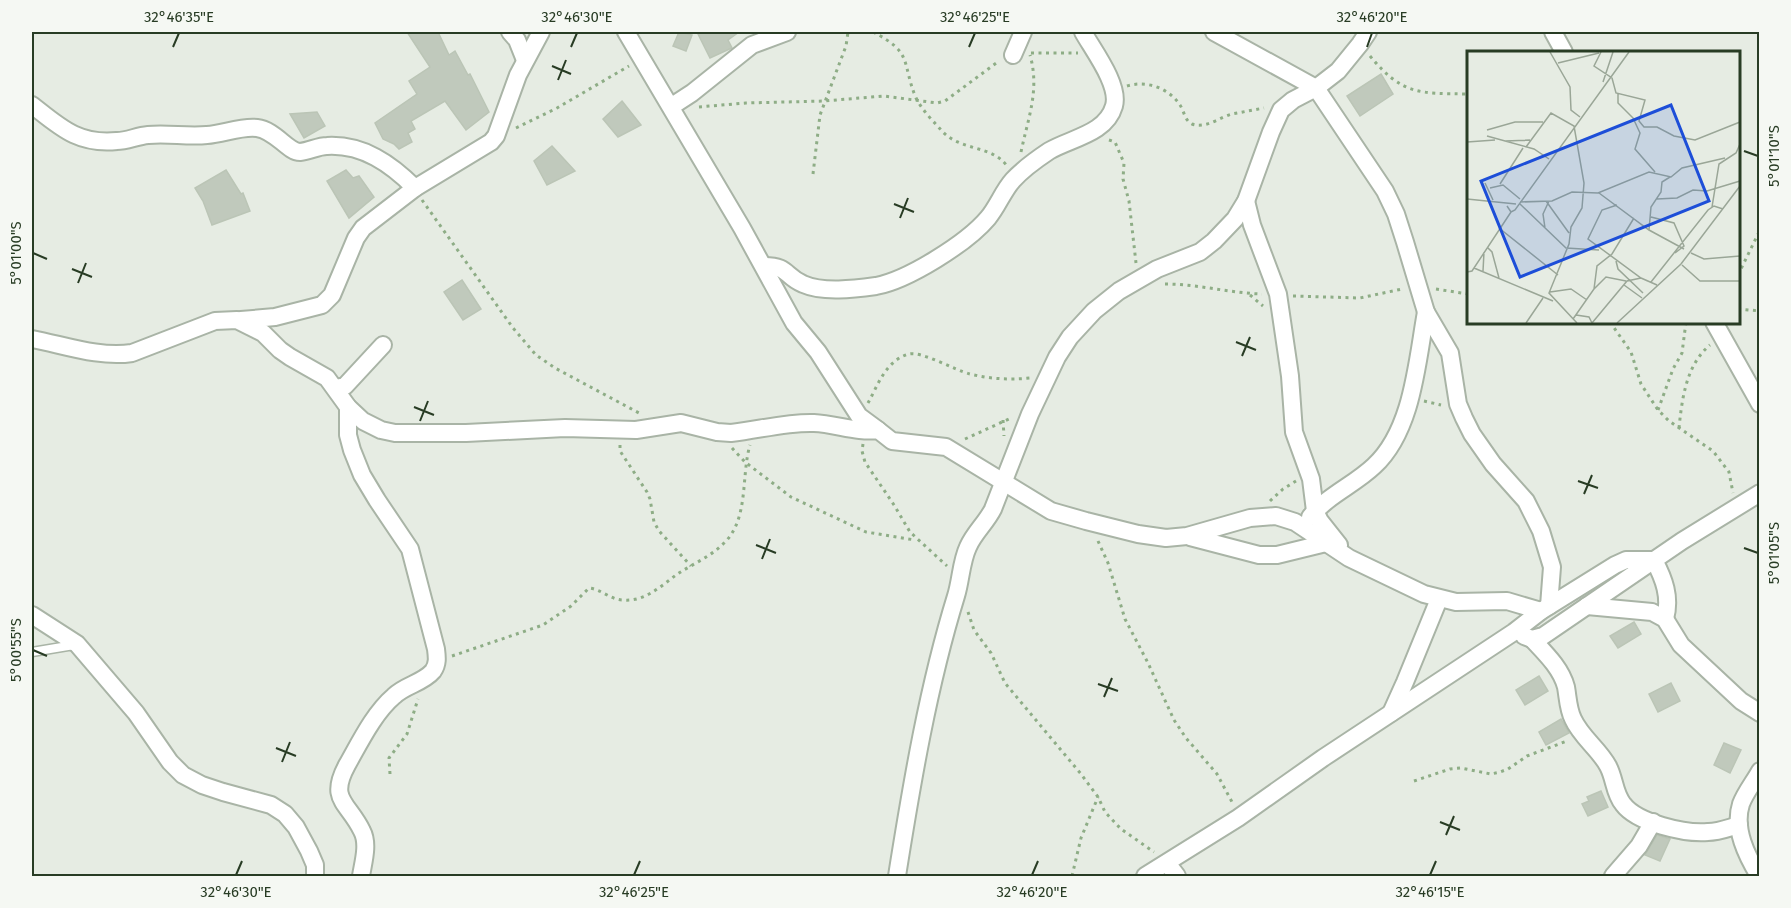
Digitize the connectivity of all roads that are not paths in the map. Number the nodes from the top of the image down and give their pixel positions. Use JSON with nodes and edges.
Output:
{"nodes":[{"id":1,"x":540,"y":32,"type":"edge"},
{"id":2,"x":626,"y":32,"type":"edge"},
{"id":3,"x":787,"y":32,"type":"edge"},
{"id":4,"x":1023,"y":32,"type":"edge"},
{"id":5,"x":1083,"y":32,"type":"edge"},
{"id":6,"x":1214,"y":32,"type":"edge"},
{"id":7,"x":1553,"y":32,"type":"edge"},
{"id":8,"x":512,"y":33,"type":"edge"},
{"id":9,"x":1364,"y":38,"type":"edge"},
{"id":10,"x":1563,"y":51,"type":"edge"},
{"id":11,"x":1021,"y":54,"type":"road end"},
{"id":12,"x":525,"y":60,"type":"junction"},
{"id":13,"x":1316,"y":88,"type":"junction"},
{"id":14,"x":32,"y":105,"type":"edge"},
{"id":15,"x":672,"y":107,"type":"junction"},
{"id":16,"x":415,"y":188,"type":"junction"},
{"id":17,"x":1246,"y":201,"type":"junction"},
{"id":18,"x":764,"y":266,"type":"junction"},
{"id":19,"x":1426,"y":312,"type":"junction"},
{"id":20,"x":237,"y":320,"type":"junction"},
{"id":21,"x":1717,"y":327,"type":"edge"},
{"id":22,"x":32,"y":339,"type":"edge"},
{"id":23,"x":383,"y":345,"type":"dead end"},
{"id":24,"x":336,"y":388,"type":"junction"},
{"id":25,"x":1760,"y":404,"type":"edge"},
{"id":26,"x":348,"y":408,"type":"junction"},
{"id":27,"x":872,"y":431,"type":"junction"},
{"id":28,"x":1002,"y":482,"type":"junction"},
{"id":29,"x":1760,"y":493,"type":"edge"},
{"id":30,"x":1315,"y":511,"type":"junction"},
{"id":31,"x":1302,"y":526,"type":"junction"},
{"id":32,"x":1187,"y":536,"type":"junction"},
{"id":33,"x":1326,"y":543,"type":"junction"},
{"id":34,"x":1348,"y":558,"type":"junction"},
{"id":35,"x":1654,"y":560,"type":"junction"},
{"id":36,"x":1552,"y":567,"type":"junction"},
{"id":37,"x":1580,"y":588,"type":"junction"},
{"id":38,"x":1439,"y":599,"type":"junction"},
{"id":39,"x":1587,"y":606,"type":"junction"},
{"id":40,"x":1545,"y":609,"type":"junction"},
{"id":41,"x":32,"y":615,"type":"edge"},
{"id":42,"x":1665,"y":619,"type":"junction"},
{"id":43,"x":1514,"y":632,"type":"junction"},
{"id":44,"x":1532,"y":639,"type":"junction"},
{"id":45,"x":77,"y":644,"type":"junction"},
{"id":46,"x":32,"y":652,"type":"edge"},
{"id":47,"x":1390,"y":713,"type":"junction"},
{"id":48,"x":1760,"y":713,"type":"edge"},
{"id":49,"x":1760,"y":771,"type":"edge"},
{"id":50,"x":1653,"y":822,"type":"junction"},
{"id":51,"x":1739,"y":825,"type":"junction"},
{"id":52,"x":1172,"y":870,"type":"edge"},
{"id":53,"x":318,"y":873,"type":"edge"},
{"id":54,"x":361,"y":876,"type":"edge"},
{"id":55,"x":897,"y":876,"type":"edge"},
{"id":56,"x":1145,"y":876,"type":"edge"},
{"id":57,"x":1613,"y":876,"type":"edge"},
{"id":58,"x":1759,"y":876,"type":"edge"}],
"edges":[{"from":1,"to":8,"type":"street"},
{"from":1,"to":12,"type":"street"},
{"from":2,"to":15,"type":"street"},
{"from":3,"to":15,"type":"street"},
{"from":4,"to":11,"type":"street"},
{"from":5,"to":18,"type":"street"},
{"from":6,"to":13,"type":"street"},
{"from":7,"to":10,"type":"street"},
{"from":8,"to":12,"type":"street"},
{"from":9,"to":13,"type":"street"},
{"from":12,"to":16,"type":"street"},
{"from":13,"to":17,"type":"street"},
{"from":13,"to":19,"type":"street"},
{"from":14,"to":16,"type":"street"},
{"from":15,"to":18,"type":"street"},
{"from":16,"to":20,"type":"street"},
{"from":17,"to":28,"type":"street"},
{"from":17,"to":30,"type":"street"},
{"from":18,"to":27,"type":"street"},
{"from":19,"to":30,"type":"street"},
{"from":19,"to":36,"type":"street"},
{"from":20,"to":22,"type":"street"},
{"from":20,"to":24,"type":"street"},
{"from":21,"to":25,"type":"street"},
{"from":23,"to":24,"type":"street"},
{"from":24,"to":26,"type":"street"},
{"from":26,"to":27,"type":"street"},
{"from":26,"to":54,"type":"street"},
{"from":27,"to":28,"type":"street"},
{"from":28,"to":32,"type":"street"},
{"from":28,"to":55,"type":"street"},
{"from":29,"to":35,"type":"street"},
{"from":30,"to":31,"type":"street"},
{"from":30,"to":34,"type":"street"},
{"from":31,"to":32,"type":"street"},
{"from":31,"to":33,"type":"street"},
{"from":32,"to":33,"type":"street"},
{"from":33,"to":34,"type":"street"},
{"from":34,"to":38,"type":"street"},
{"from":35,"to":37,"type":"street"},
{"from":35,"to":39,"type":"street"},
{"from":35,"to":42,"type":"street"},
{"from":36,"to":37,"type":"street"},
{"from":36,"to":40,"type":"street"},
{"from":37,"to":40,"type":"street"},
{"from":38,"to":40,"type":"street"},
{"from":38,"to":47,"type":"street"},
{"from":39,"to":42,"type":"street"},
{"from":39,"to":44,"type":"street"},
{"from":40,"to":43,"type":"street"},
{"from":41,"to":45,"type":"street"},
{"from":42,"to":48,"type":"street"},
{"from":43,"to":44,"type":"street"},
{"from":43,"to":47,"type":"street"},
{"from":44,"to":50,"type":"street"},
{"from":45,"to":46,"type":"lane"},
{"from":45,"to":53,"type":"street"},
{"from":47,"to":52,"type":"street"},
{"from":49,"to":51,"type":"street"},
{"from":50,"to":51,"type":"street"},
{"from":50,"to":57,"type":"street"},
{"from":51,"to":58,"type":"street"},
{"from":52,"to":56,"type":"street"}]}
